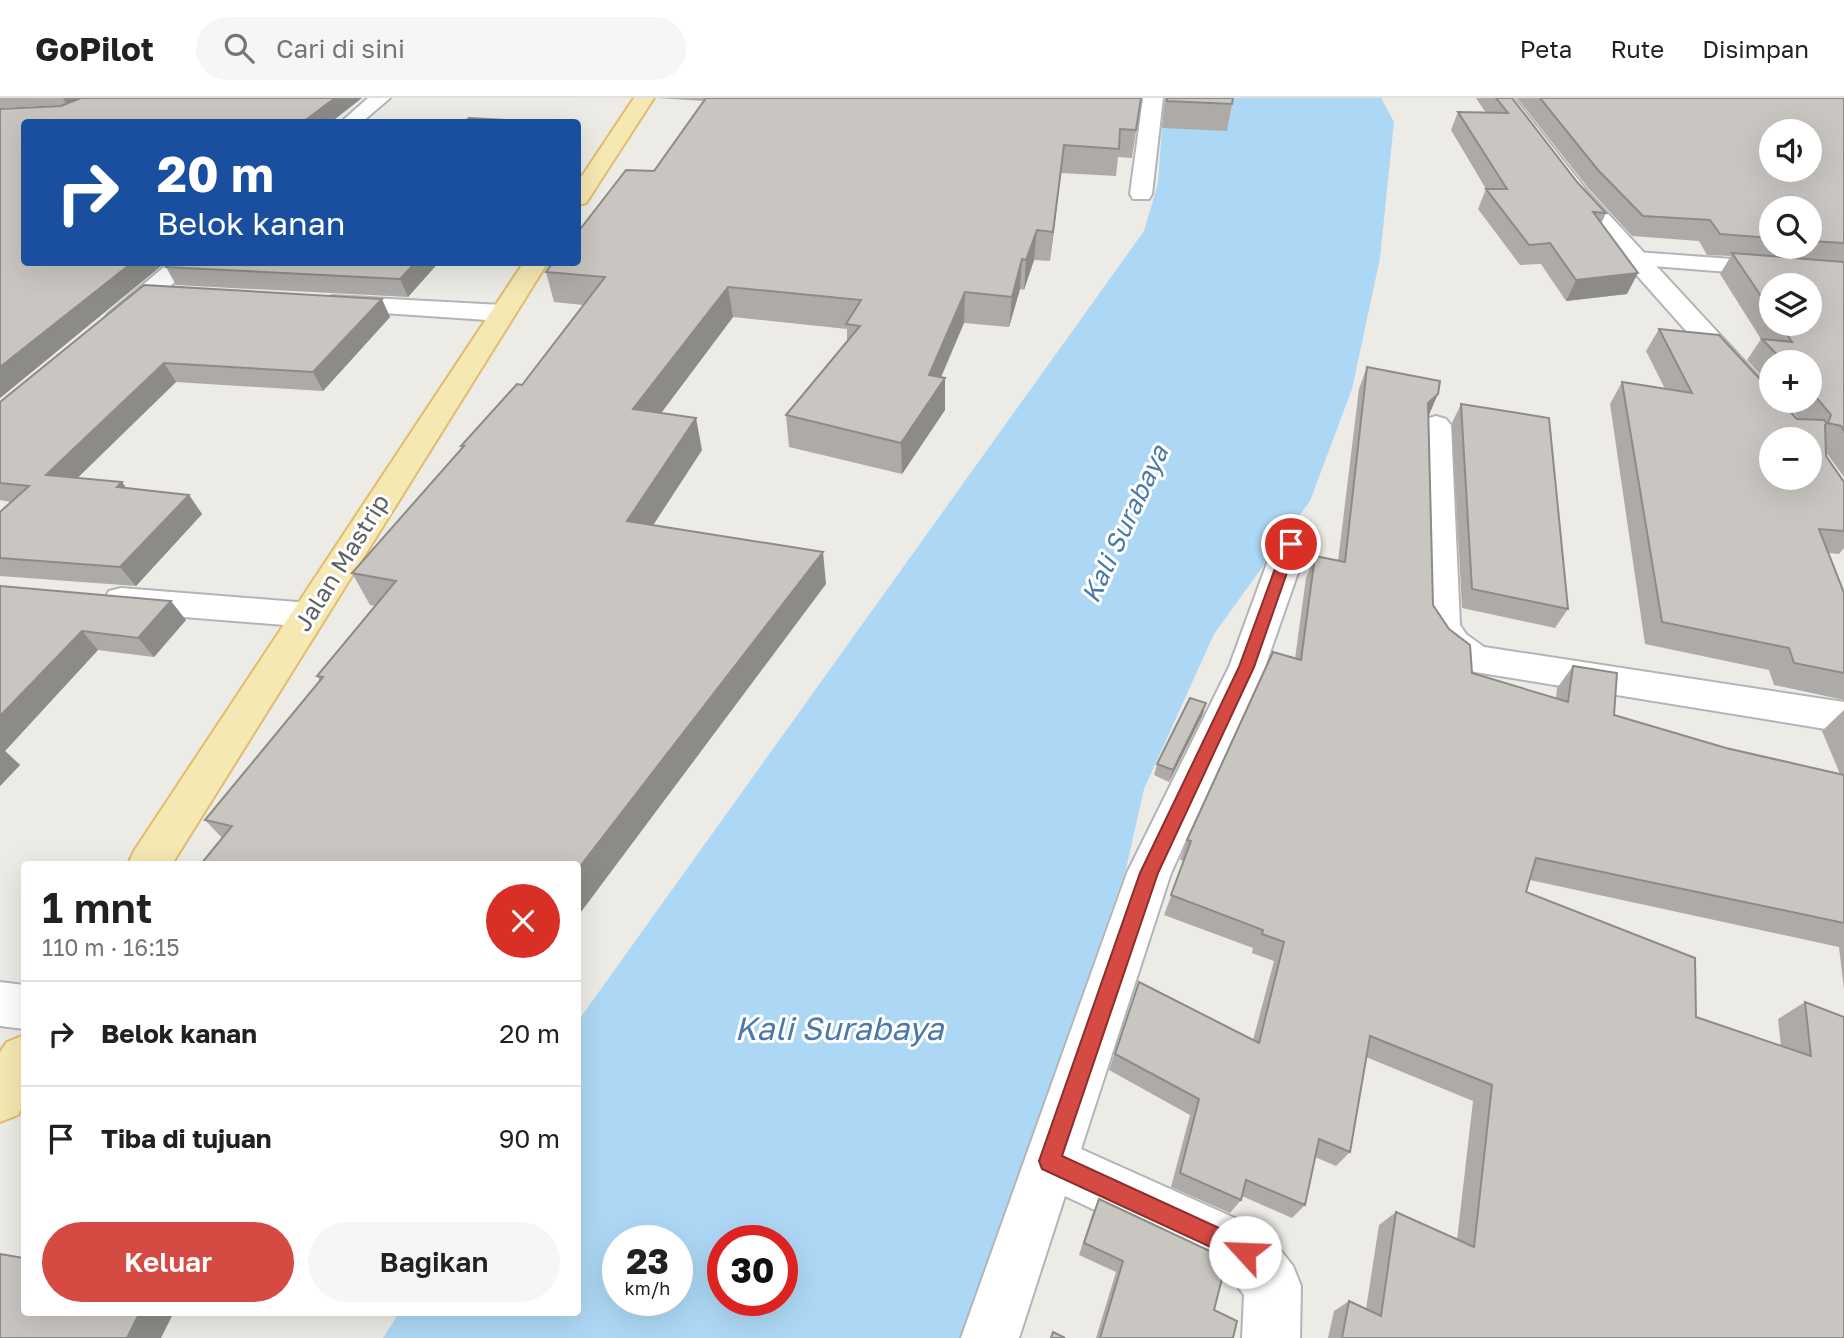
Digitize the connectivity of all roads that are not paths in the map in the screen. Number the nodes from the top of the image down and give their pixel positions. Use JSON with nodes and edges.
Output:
{"nodes":[{"id":1,"x":380,"y":98,"type":"edge"},
{"id":2,"x":644,"y":98,"type":"edge"},
{"id":3,"x":1153,"y":98,"type":"edge"},
{"id":4,"x":1504,"y":98,"type":"edge"},
{"id":5,"x":355,"y":119,"type":"edge"},
{"id":6,"x":581,"y":193,"type":"edge"},
{"id":7,"x":1141,"y":194,"type":"dead end"},
{"id":8,"x":1636,"y":259,"type":"junction"},
{"id":9,"x":180,"y":266,"type":"edge"},
{"id":10,"x":533,"y":266,"type":"edge"},
{"id":11,"x":1844,"y":274,"type":"edge"},
{"id":12,"x":149,"y":293,"type":"junction"},
{"id":13,"x":190,"y":296,"type":"edge"},
{"id":14,"x":312,"y":302,"type":"edge"},
{"id":15,"x":502,"y":313,"type":"junction"},
{"id":16,"x":94,"y":340,"type":"edge"},
{"id":17,"x":1436,"y":425,"type":"edge"},
{"id":18,"x":1789,"y":427,"type":"edge"},
{"id":19,"x":1291,"y":544,"type":"dead end"},
{"id":20,"x":87,"y":597,"type":"edge"},
{"id":21,"x":309,"y":615,"type":"junction"},
{"id":22,"x":1844,"y":718,"type":"edge"},
{"id":23,"x":151,"y":861,"type":"edge"},
{"id":24,"x":0,"y":1004,"type":"edge"},
{"id":25,"x":21,"y":1007,"type":"edge"},
{"id":26,"x":21,"y":1064,"type":"edge"},
{"id":27,"x":0,"y":1097,"type":"edge"},
{"id":28,"x":1050,"y":1161,"type":"junction"},
{"id":29,"x":990,"y":1338,"type":"edge"},
{"id":30,"x":1271,"y":1338,"type":"edge"}],
"edges":[{"from":1,"to":5,"type":"street"},
{"from":2,"to":6,"type":"main road"},
{"from":3,"to":7,"type":"street"},
{"from":4,"to":8,"type":"street"},
{"from":8,"to":11,"type":"street"},
{"from":8,"to":18,"type":"street"},
{"from":9,"to":12,"type":"street"},
{"from":10,"to":15,"type":"main road","name":"Jalan Mastrip"},
{"from":12,"to":13,"type":"street"},
{"from":12,"to":16,"type":"street"},
{"from":14,"to":15,"type":"street"},
{"from":15,"to":21,"type":"main road","name":"Jalan Mastrip"},
{"from":17,"to":22,"type":"street"},
{"from":19,"to":28,"type":"street"},
{"from":20,"to":21,"type":"street"},
{"from":21,"to":23,"type":"main road","name":"Jalan Mastrip"},
{"from":24,"to":25,"type":"street"},
{"from":26,"to":27,"type":"main road"},
{"from":28,"to":29,"type":"street"},
{"from":28,"to":30,"type":"street"}]}
